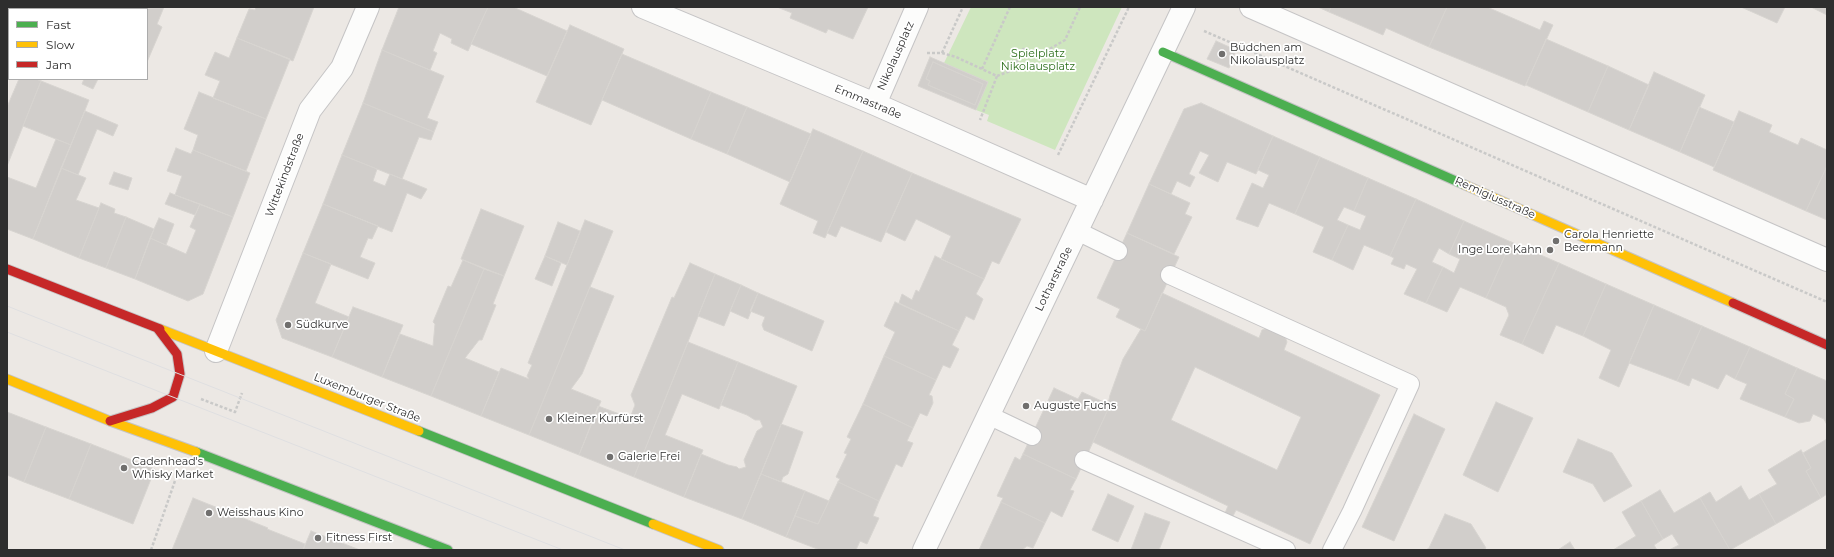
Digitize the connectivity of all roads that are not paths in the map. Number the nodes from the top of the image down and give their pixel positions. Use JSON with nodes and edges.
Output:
{"nodes":[{"id":1,"x":368,"y":7,"type":"edge"},
{"id":2,"x":643,"y":7,"type":"edge"},
{"id":3,"x":917,"y":7,"type":"edge"},
{"id":4,"x":1184,"y":7,"type":"edge"},
{"id":5,"x":1251,"y":7,"type":"edge"},
{"id":6,"x":1163,"y":52,"type":"junction"},
{"id":7,"x":875,"y":104,"type":"junction"},
{"id":8,"x":1092,"y":200,"type":"junction"},
{"id":9,"x":1077,"y":231,"type":"junction"},
{"id":10,"x":1118,"y":251,"type":"dead end"},
{"id":11,"x":1827,"y":260,"type":"edge"},
{"id":12,"x":7,"y":269,"type":"edge"},
{"id":13,"x":1170,"y":275,"type":"dead end"},
{"id":14,"x":158,"y":328,"type":"junction"},
{"id":15,"x":1827,"y":345,"type":"edge"},
{"id":16,"x":216,"y":351,"type":"junction"},
{"id":17,"x":7,"y":379,"type":"edge"},
{"id":18,"x":988,"y":415,"type":"junction"},
{"id":19,"x":110,"y":421,"type":"junction"},
{"id":20,"x":1032,"y":436,"type":"dead end"},
{"id":21,"x":1084,"y":460,"type":"dead end"},
{"id":22,"x":448,"y":550,"type":"edge"},
{"id":23,"x":718,"y":550,"type":"edge"},
{"id":24,"x":924,"y":550,"type":"edge"},
{"id":25,"x":1286,"y":550,"type":"edge"},
{"id":26,"x":1332,"y":550,"type":"edge"}],
"edges":[{"from":1,"to":16,"type":"street","name":"Wittekindstraße"},
{"from":2,"to":7,"type":"street","name":"Emmastraße"},
{"from":3,"to":7,"type":"street","name":"Nikolausplatz"},
{"from":4,"to":6,"type":"street","name":"Lotharstraße"},
{"from":5,"to":11,"type":"street"},
{"from":6,"to":8,"type":"street","name":"Lotharstraße"},
{"from":6,"to":15,"type":"main road","name":"Remigiusstraße"},
{"from":7,"to":8,"type":"street","name":"Emmastraße"},
{"from":8,"to":9,"type":"street","name":"Lotharstraße"},
{"from":9,"to":10,"type":"lane"},
{"from":9,"to":18,"type":"street","name":"Lotharstraße"},
{"from":12,"to":14,"type":"main road","name":"Luxemburger Straße"},
{"from":13,"to":26,"type":"lane"},
{"from":14,"to":16,"type":"main road","name":"Luxemburger Straße"},
{"from":14,"to":19,"type":"main road"},
{"from":16,"to":23,"type":"main road","name":"Luxemburger Straße"},
{"from":17,"to":19,"type":"main road"},
{"from":18,"to":20,"type":"lane"},
{"from":18,"to":24,"type":"street","name":"Lotharstraße"},
{"from":19,"to":22,"type":"main road"},
{"from":21,"to":25,"type":"lane"}]}
